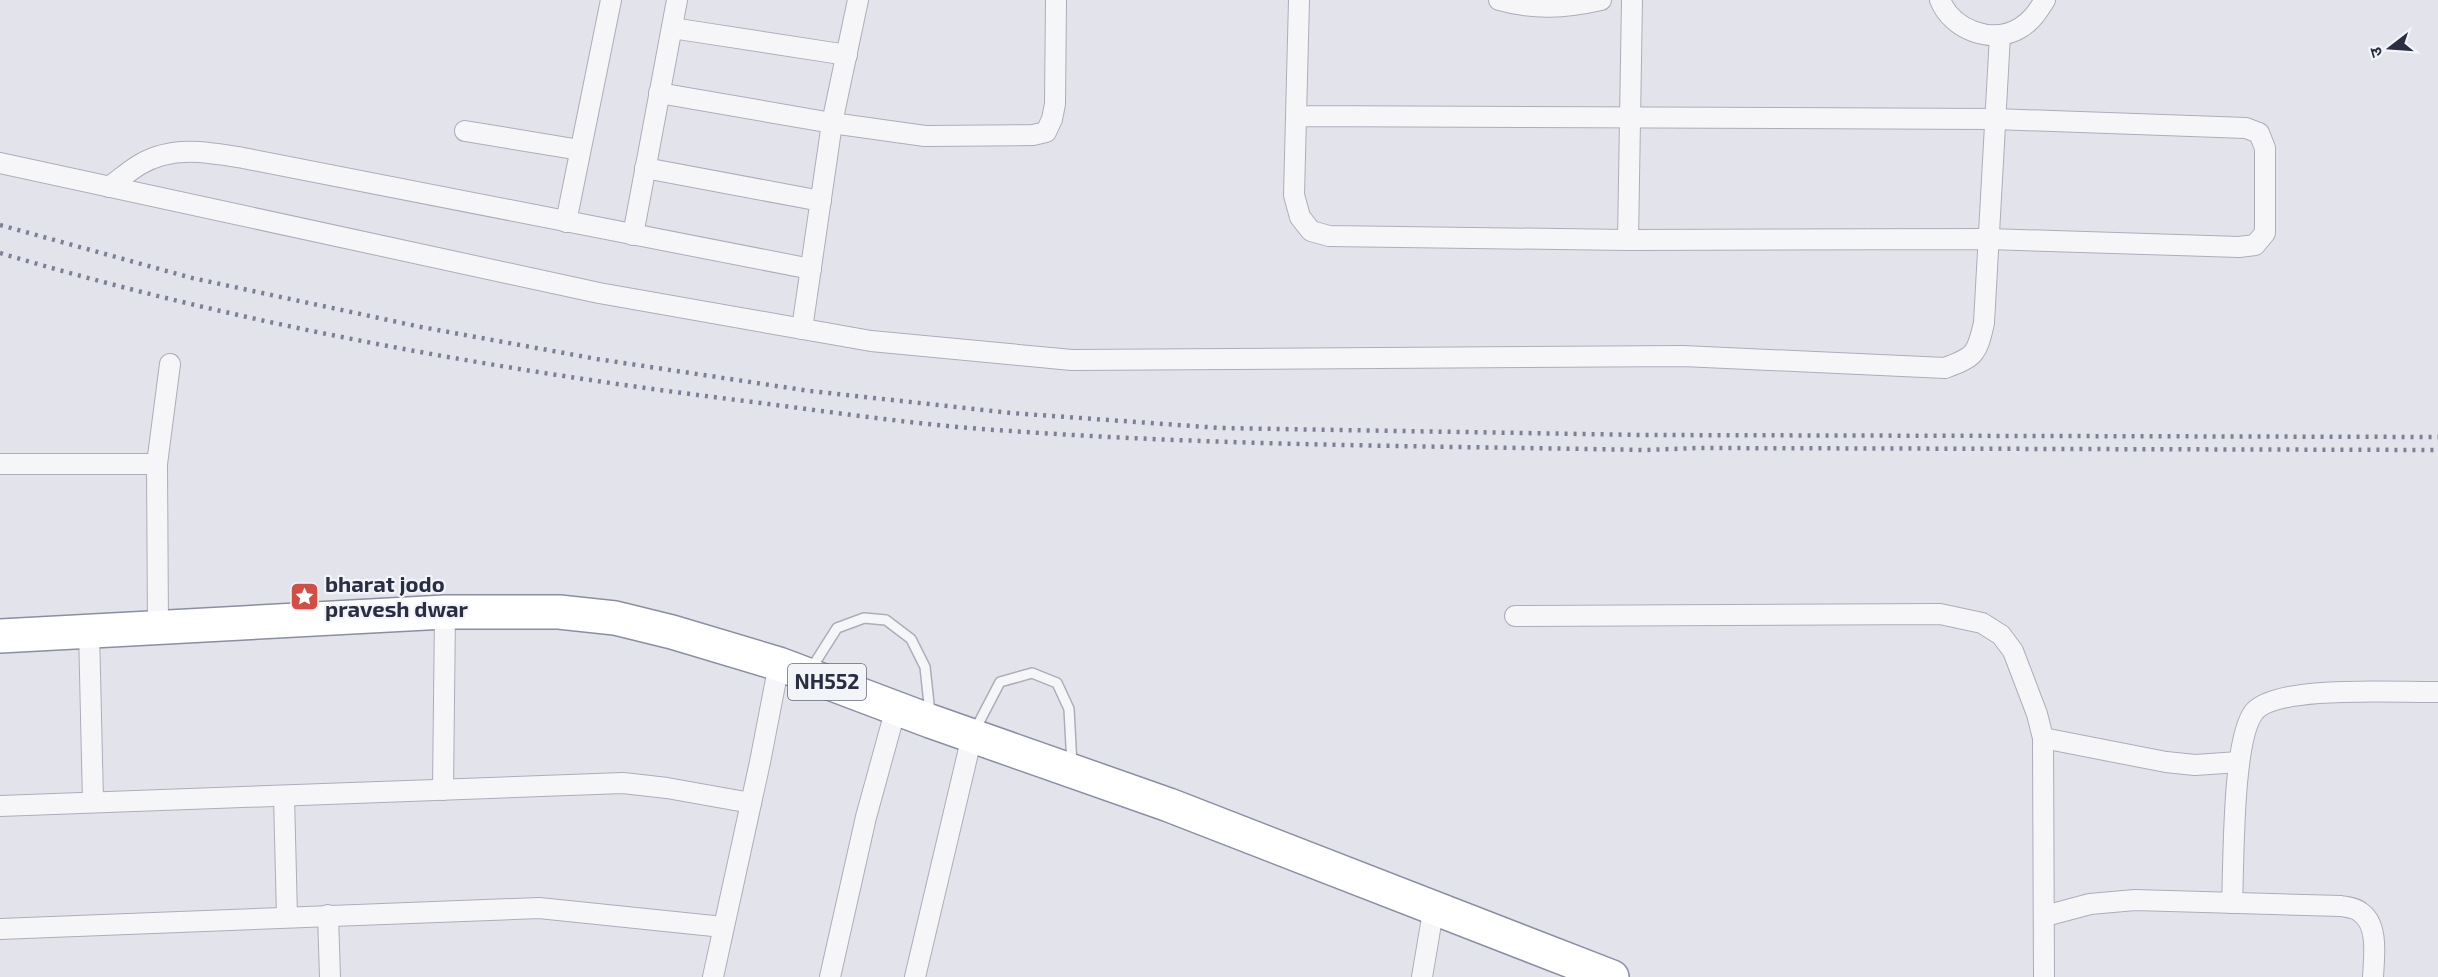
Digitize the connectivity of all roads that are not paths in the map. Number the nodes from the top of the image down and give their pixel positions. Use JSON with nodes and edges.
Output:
{"nodes":[{"id":1,"x":611,"y":0,"type":"edge"},
{"id":2,"x":677,"y":0,"type":"edge"},
{"id":3,"x":858,"y":0,"type":"edge"},
{"id":4,"x":1056,"y":0,"type":"edge"},
{"id":5,"x":1299,"y":0,"type":"edge"},
{"id":6,"x":1499,"y":0,"type":"edge"},
{"id":7,"x":1601,"y":0,"type":"edge"},
{"id":8,"x":1632,"y":0,"type":"edge"},
{"id":9,"x":1940,"y":0,"type":"edge"},
{"id":10,"x":2046,"y":0,"type":"edge"},
{"id":11,"x":672,"y":28,"type":"junction"},
{"id":12,"x":2000,"y":35,"type":"junction"},
{"id":13,"x":847,"y":55,"type":"junction"},
{"id":14,"x":659,"y":93,"type":"junction"},
{"id":15,"x":1296,"y":116,"type":"junction"},
{"id":16,"x":1628,"y":117,"type":"junction"},
{"id":17,"x":1995,"y":119,"type":"junction"},
{"id":18,"x":832,"y":123,"type":"junction"},
{"id":19,"x":465,"y":131,"type":"dead end"},
{"id":20,"x":580,"y":150,"type":"junction"},
{"id":21,"x":0,"y":163,"type":"edge"},
{"id":22,"x":645,"y":168,"type":"junction"},
{"id":23,"x":109,"y":187,"type":"junction"},
{"id":24,"x":821,"y":201,"type":"junction"},
{"id":25,"x":566,"y":222,"type":"junction"},
{"id":26,"x":633,"y":235,"type":"junction"},
{"id":27,"x":1989,"y":239,"type":"junction"},
{"id":28,"x":1628,"y":240,"type":"junction"},
{"id":29,"x":811,"y":269,"type":"junction"},
{"id":30,"x":802,"y":329,"type":"junction"},
{"id":31,"x":170,"y":364,"type":"dead end"},
{"id":32,"x":0,"y":464,"type":"edge"},
{"id":33,"x":157,"y":464,"type":"junction"},
{"id":34,"x":445,"y":612,"type":"junction"},
{"id":35,"x":1515,"y":616,"type":"dead end"},
{"id":36,"x":158,"y":626,"type":"junction"},
{"id":37,"x":89,"y":630,"type":"junction"},
{"id":38,"x":0,"y":636,"type":"edge"},
{"id":39,"x":793,"y":669,"type":"junction"},
{"id":40,"x":2438,"y":692,"type":"edge"},
{"id":41,"x":896,"y":708,"type":"junction"},
{"id":42,"x":930,"y":721,"type":"junction"},
{"id":43,"x":972,"y":736,"type":"junction"},
{"id":44,"x":2043,"y":738,"type":"junction"},
{"id":45,"x":2239,"y":762,"type":"junction"},
{"id":46,"x":1073,"y":771,"type":"junction"},
{"id":47,"x":443,"y":790,"type":"junction"},
{"id":48,"x":284,"y":796,"type":"junction"},
{"id":49,"x":93,"y":802,"type":"junction"},
{"id":50,"x":751,"y":803,"type":"junction"},
{"id":51,"x":0,"y":806,"type":"edge"},
{"id":52,"x":2232,"y":903,"type":"junction"},
{"id":53,"x":1434,"y":906,"type":"junction"},
{"id":54,"x":328,"y":915,"type":"junction"},
{"id":55,"x":2045,"y":916,"type":"junction"},
{"id":56,"x":287,"y":917,"type":"junction"},
{"id":57,"x":723,"y":927,"type":"junction"},
{"id":58,"x":0,"y":929,"type":"edge"},
{"id":59,"x":330,"y":977,"type":"edge"},
{"id":60,"x":713,"y":977,"type":"edge"},
{"id":61,"x":830,"y":977,"type":"edge"},
{"id":62,"x":915,"y":977,"type":"edge"},
{"id":63,"x":1422,"y":977,"type":"edge"},
{"id":64,"x":1612,"y":977,"type":"edge"},
{"id":65,"x":2044,"y":977,"type":"edge"},
{"id":66,"x":2373,"y":977,"type":"edge"}],
"edges":[{"from":1,"to":20,"type":"street"},
{"from":2,"to":11,"type":"street"},
{"from":3,"to":13,"type":"street"},
{"from":4,"to":18,"type":"street"},
{"from":5,"to":15,"type":"street"},
{"from":6,"to":7,"type":"street"},
{"from":8,"to":16,"type":"street"},
{"from":9,"to":12,"type":"street"},
{"from":10,"to":12,"type":"street"},
{"from":11,"to":13,"type":"street"},
{"from":11,"to":14,"type":"street"},
{"from":12,"to":17,"type":"street"},
{"from":13,"to":18,"type":"street"},
{"from":14,"to":18,"type":"street"},
{"from":14,"to":22,"type":"street"},
{"from":15,"to":16,"type":"street"},
{"from":15,"to":28,"type":"street"},
{"from":16,"to":17,"type":"street"},
{"from":16,"to":28,"type":"street"},
{"from":17,"to":27,"type":"street"},
{"from":17,"to":27,"type":"street"},
{"from":18,"to":24,"type":"street"},
{"from":19,"to":20,"type":"street"},
{"from":20,"to":25,"type":"street"},
{"from":21,"to":23,"type":"street"},
{"from":22,"to":24,"type":"street"},
{"from":22,"to":26,"type":"street"},
{"from":23,"to":25,"type":"street"},
{"from":23,"to":30,"type":"street"},
{"from":24,"to":29,"type":"street"},
{"from":25,"to":26,"type":"street"},
{"from":26,"to":29,"type":"street"},
{"from":27,"to":28,"type":"street"},
{"from":27,"to":30,"type":"street"},
{"from":29,"to":30,"type":"street"},
{"from":31,"to":33,"type":"street"},
{"from":32,"to":33,"type":"street"},
{"from":33,"to":36,"type":"street"},
{"from":34,"to":36,"type":"highway","number":"NH552"},
{"from":34,"to":39,"type":"highway","number":"NH552"},
{"from":34,"to":47,"type":"street"},
{"from":35,"to":44,"type":"street"},
{"from":36,"to":37,"type":"highway","number":"NH552"},
{"from":37,"to":38,"type":"highway","number":"NH552"},
{"from":37,"to":49,"type":"street"},
{"from":39,"to":41,"type":"highway","number":"NH552"},
{"from":39,"to":42,"type":"lane"},
{"from":39,"to":50,"type":"street"},
{"from":40,"to":45,"type":"street"},
{"from":41,"to":42,"type":"highway","number":"NH552"},
{"from":41,"to":61,"type":"street"},
{"from":42,"to":43,"type":"highway","number":"NH552"},
{"from":43,"to":46,"type":"highway","number":"NH552"},
{"from":43,"to":46,"type":"lane"},
{"from":43,"to":62,"type":"street"},
{"from":44,"to":45,"type":"street"},
{"from":44,"to":55,"type":"street"},
{"from":45,"to":52,"type":"street"},
{"from":46,"to":53,"type":"highway","number":"NH552"},
{"from":47,"to":48,"type":"street"},
{"from":47,"to":50,"type":"street"},
{"from":48,"to":49,"type":"street"},
{"from":48,"to":56,"type":"street"},
{"from":49,"to":51,"type":"street"},
{"from":50,"to":57,"type":"street"},
{"from":52,"to":55,"type":"street"},
{"from":52,"to":66,"type":"street"},
{"from":53,"to":63,"type":"street"},
{"from":53,"to":64,"type":"highway","number":"NH552"},
{"from":54,"to":56,"type":"street"},
{"from":54,"to":57,"type":"street"},
{"from":54,"to":59,"type":"street"},
{"from":55,"to":65,"type":"street"},
{"from":56,"to":58,"type":"street"},
{"from":57,"to":60,"type":"street"}]}
